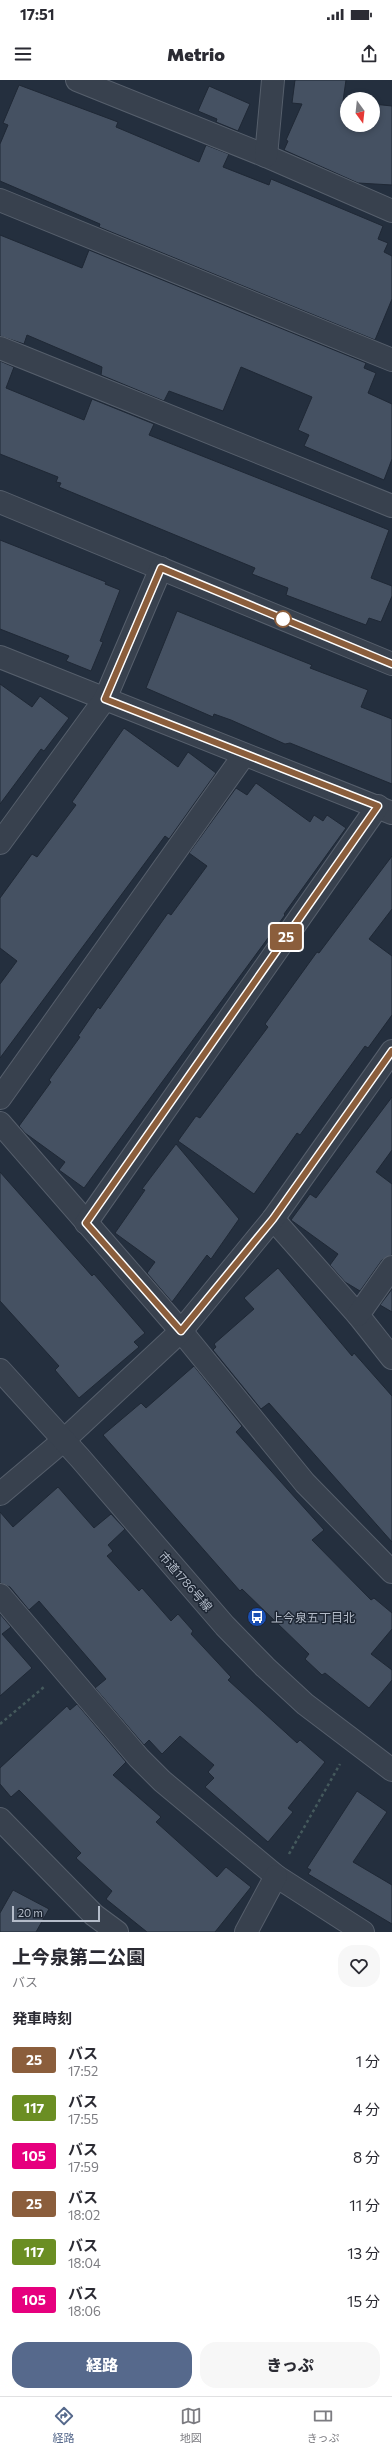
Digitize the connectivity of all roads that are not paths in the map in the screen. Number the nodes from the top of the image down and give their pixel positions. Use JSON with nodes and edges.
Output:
{"nodes":[{"id":1,"x":77,"y":80,"type":"edge"},
{"id":2,"x":273,"y":80,"type":"edge"},
{"id":3,"x":266,"y":156,"type":"junction"},
{"id":4,"x":0,"y":200,"type":"edge"},
{"id":5,"x":392,"y":211,"type":"edge"},
{"id":6,"x":0,"y":348,"type":"edge"},
{"id":7,"x":392,"y":360,"type":"edge"},
{"id":8,"x":0,"y":502,"type":"edge"},
{"id":9,"x":392,"y":506,"type":"edge"},
{"id":10,"x":161,"y":568,"type":"junction"},
{"id":11,"x":0,"y":657,"type":"edge"},
{"id":12,"x":392,"y":664,"type":"edge"},
{"id":13,"x":105,"y":699,"type":"junction"},
{"id":14,"x":244,"y":754,"type":"junction"},
{"id":15,"x":385,"y":810,"type":"edge"},
{"id":16,"x":0,"y":844,"type":"edge"},
{"id":17,"x":392,"y":1051,"type":"edge"},
{"id":18,"x":0,"y":1098,"type":"edge"},
{"id":19,"x":0,"y":1123,"type":"edge"},
{"id":20,"x":273,"y":1219,"type":"junction"},
{"id":21,"x":86,"y":1223,"type":"junction"},
{"id":22,"x":392,"y":1267,"type":"edge"},
{"id":23,"x":358,"y":1315,"type":"junction"},
{"id":24,"x":181,"y":1331,"type":"junction"},
{"id":25,"x":392,"y":1358,"type":"edge"},
{"id":26,"x":0,"y":1370,"type":"edge"},
{"id":27,"x":64,"y":1440,"type":"junction"},
{"id":28,"x":0,"y":1494,"type":"edge"},
{"id":29,"x":392,"y":1572,"type":"edge"},
{"id":30,"x":0,"y":1595,"type":"edge"},
{"id":31,"x":392,"y":1770,"type":"edge"},
{"id":32,"x":0,"y":1819,"type":"edge"},
{"id":33,"x":276,"y":1876,"type":"junction"},
{"id":34,"x":117,"y":1932,"type":"edge"},
{"id":35,"x":246,"y":1932,"type":"edge"},
{"id":36,"x":363,"y":1932,"type":"edge"}],
"edges":[{"from":1,"to":3,"type":"street"},
{"from":2,"to":3,"type":"street"},
{"from":3,"to":5,"type":"street"},
{"from":4,"to":7,"type":"street"},
{"from":6,"to":9,"type":"street"},
{"from":8,"to":10,"type":"street"},
{"from":10,"to":12,"type":"street"},
{"from":10,"to":13,"type":"street"},
{"from":11,"to":13,"type":"street"},
{"from":13,"to":14,"type":"street"},
{"from":13,"to":16,"type":"street"},
{"from":14,"to":15,"type":"street"},
{"from":14,"to":18,"type":"street"},
{"from":15,"to":21,"type":"street"},
{"from":17,"to":20,"type":"street"},
{"from":19,"to":21,"type":"street"},
{"from":20,"to":23,"type":"street"},
{"from":20,"to":24,"type":"street"},
{"from":21,"to":24,"type":"street"},
{"from":22,"to":23,"type":"street"},
{"from":23,"to":25,"type":"street"},
{"from":24,"to":27,"type":"street"},
{"from":24,"to":29,"type":"street"},
{"from":26,"to":27,"type":"street","name":"市道1786号線"},
{"from":27,"to":28,"type":"street"},
{"from":27,"to":31,"type":"street","name":"市道1786号線"},
{"from":30,"to":33,"type":"street"},
{"from":32,"to":34,"type":"street"},
{"from":33,"to":35,"type":"street"},
{"from":33,"to":36,"type":"street"}]}
